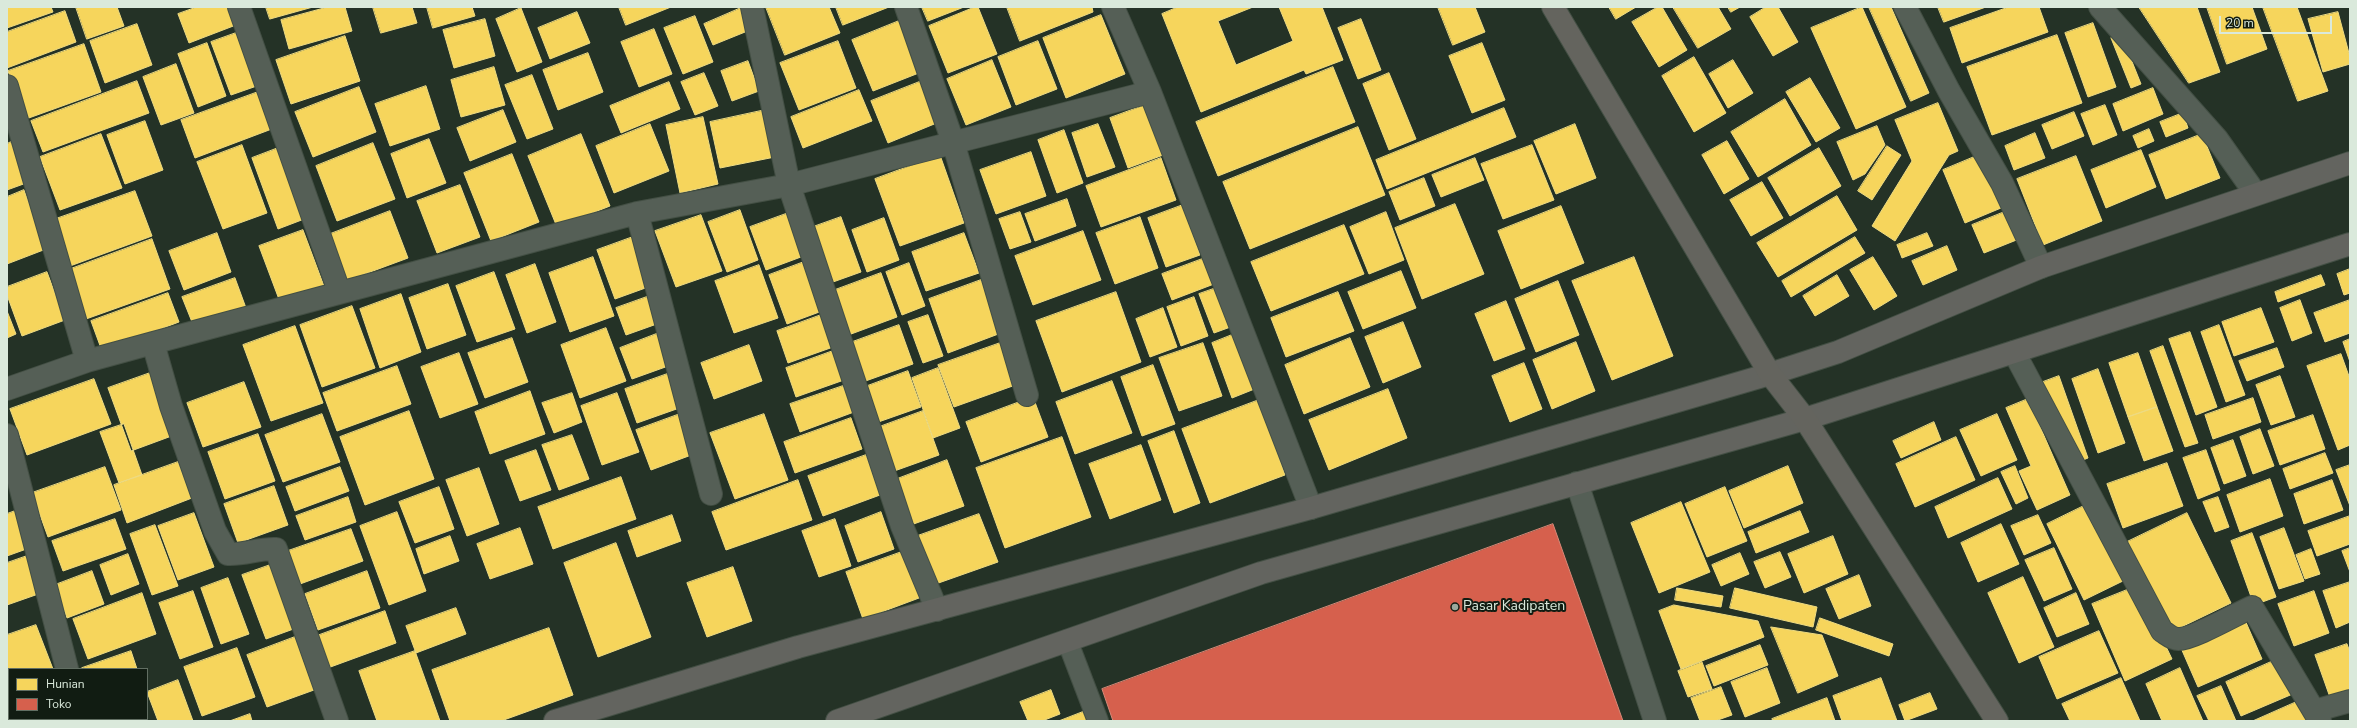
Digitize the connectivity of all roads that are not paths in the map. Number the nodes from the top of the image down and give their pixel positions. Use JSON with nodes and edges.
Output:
{"nodes":[{"id":1,"x":240,"y":7,"type":"edge"},
{"id":2,"x":752,"y":7,"type":"edge"},
{"id":3,"x":906,"y":7,"type":"edge"},
{"id":4,"x":1113,"y":7,"type":"edge"},
{"id":5,"x":1553,"y":7,"type":"edge"},
{"id":6,"x":1905,"y":7,"type":"edge"},
{"id":7,"x":2100,"y":7,"type":"edge"},
{"id":8,"x":7,"y":86,"type":"edge"},
{"id":9,"x":1150,"y":92,"type":"junction"},
{"id":10,"x":953,"y":142,"type":"junction"},
{"id":11,"x":2350,"y":163,"type":"edge"},
{"id":12,"x":789,"y":185,"type":"junction"},
{"id":13,"x":2255,"y":193,"type":"junction"},
{"id":14,"x":637,"y":213,"type":"junction"},
{"id":15,"x":2350,"y":244,"type":"edge"},
{"id":16,"x":2041,"y":267,"type":"junction"},
{"id":17,"x":339,"y":291,"type":"junction"},
{"id":18,"x":153,"y":343,"type":"junction"},
{"id":19,"x":2014,"y":352,"type":"junction"},
{"id":20,"x":87,"y":361,"type":"junction"},
{"id":21,"x":1770,"y":374,"type":"junction"},
{"id":22,"x":7,"y":388,"type":"edge"},
{"id":23,"x":1027,"y":395,"type":"dead end"},
{"id":24,"x":1806,"y":419,"type":"junction"},
{"id":25,"x":7,"y":435,"type":"edge"},
{"id":26,"x":1576,"y":483,"type":"junction"},
{"id":27,"x":711,"y":494,"type":"dead end"},
{"id":28,"x":1312,"y":508,"type":"junction"},
{"id":29,"x":937,"y":610,"type":"junction"},
{"id":30,"x":1067,"y":640,"type":"junction"},
{"id":31,"x":67,"y":668,"type":"edge"},
{"id":32,"x":2350,"y":701,"type":"edge"},
{"id":33,"x":2317,"y":716,"type":"edge"},
{"id":34,"x":337,"y":721,"type":"edge"},
{"id":35,"x":555,"y":721,"type":"edge"},
{"id":36,"x":837,"y":721,"type":"edge"},
{"id":37,"x":1098,"y":721,"type":"edge"},
{"id":38,"x":1656,"y":721,"type":"edge"},
{"id":39,"x":1997,"y":721,"type":"edge"}],
"edges":[{"from":1,"to":17,"type":"street"},
{"from":2,"to":12,"type":"street"},
{"from":3,"to":10,"type":"street"},
{"from":4,"to":9,"type":"street"},
{"from":5,"to":21,"type":"highway"},
{"from":6,"to":16,"type":"street"},
{"from":7,"to":13,"type":"street"},
{"from":8,"to":20,"type":"street"},
{"from":9,"to":10,"type":"street"},
{"from":9,"to":28,"type":"street"},
{"from":10,"to":12,"type":"street"},
{"from":10,"to":23,"type":"street"},
{"from":11,"to":13,"type":"main road"},
{"from":12,"to":14,"type":"street"},
{"from":12,"to":29,"type":"street"},
{"from":13,"to":16,"type":"main road"},
{"from":14,"to":17,"type":"street"},
{"from":14,"to":27,"type":"street"},
{"from":15,"to":19,"type":"main road"},
{"from":16,"to":21,"type":"main road"},
{"from":17,"to":18,"type":"street"},
{"from":18,"to":20,"type":"street"},
{"from":18,"to":34,"type":"street"},
{"from":19,"to":24,"type":"main road"},
{"from":19,"to":33,"type":"street"},
{"from":20,"to":22,"type":"street"},
{"from":21,"to":24,"type":"highway"},
{"from":21,"to":28,"type":"main road"},
{"from":24,"to":26,"type":"main road"},
{"from":24,"to":39,"type":"highway"},
{"from":25,"to":31,"type":"street"},
{"from":26,"to":30,"type":"main road"},
{"from":26,"to":38,"type":"street"},
{"from":28,"to":29,"type":"main road"},
{"from":29,"to":35,"type":"main road"},
{"from":30,"to":36,"type":"main road"},
{"from":30,"to":37,"type":"lane"},
{"from":32,"to":33,"type":"street"}]}
